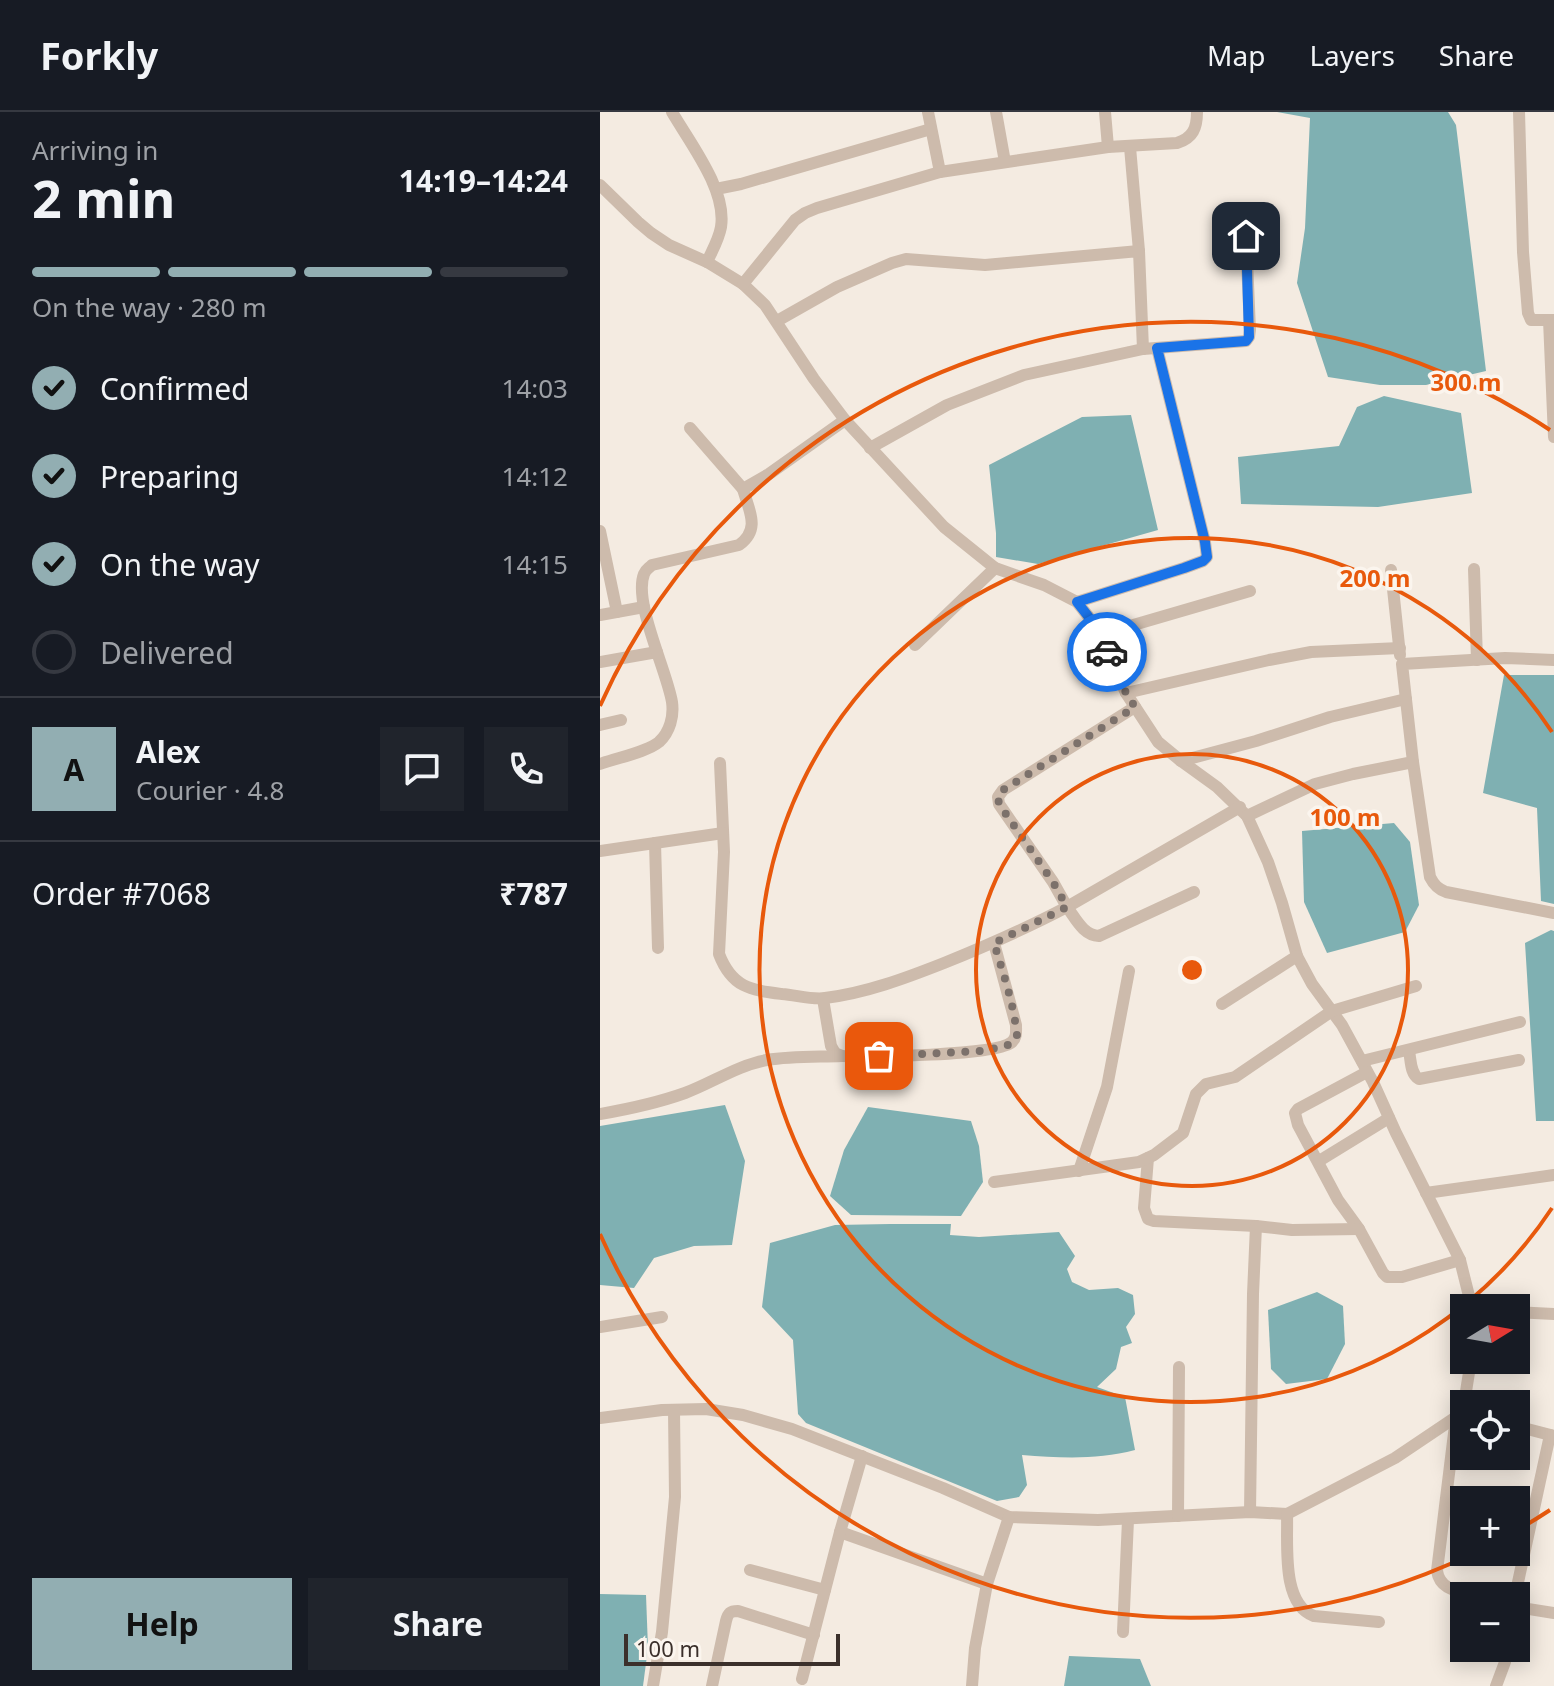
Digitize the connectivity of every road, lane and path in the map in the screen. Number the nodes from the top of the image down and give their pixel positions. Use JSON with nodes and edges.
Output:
{"nodes":[{"id":1,"x":672,"y":112,"type":"edge"},
{"id":2,"x":928,"y":112,"type":"edge"},
{"id":3,"x":996,"y":112,"type":"edge"},
{"id":4,"x":1105,"y":112,"type":"edge"},
{"id":5,"x":1197,"y":112,"type":"edge"},
{"id":6,"x":1519,"y":112,"type":"edge"},
{"id":7,"x":931,"y":129,"type":"junction"},
{"id":8,"x":1108,"y":147,"type":"junction"},
{"id":9,"x":1130,"y":147,"type":"junction"},
{"id":10,"x":1005,"y":162,"type":"junction"},
{"id":11,"x":940,"y":172,"type":"junction"},
{"id":12,"x":600,"y":185,"type":"edge"},
{"id":13,"x":716,"y":189,"type":"junction"},
{"id":14,"x":1246,"y":236,"type":"dead end"},
{"id":15,"x":1139,"y":251,"type":"junction"},
{"id":16,"x":707,"y":262,"type":"junction"},
{"id":17,"x":743,"y":284,"type":"junction"},
{"id":18,"x":1551,"y":320,"type":"edge"},
{"id":19,"x":777,"y":321,"type":"junction"},
{"id":20,"x":1157,"y":348,"type":"junction"},
{"id":21,"x":1143,"y":349,"type":"junction"},
{"id":22,"x":1554,"y":381,"type":"edge"},
{"id":23,"x":845,"y":420,"type":"junction"},
{"id":24,"x":690,"y":428,"type":"dead end"},
{"id":25,"x":1554,"y":437,"type":"edge"},
{"id":26,"x":870,"y":448,"type":"junction"},
{"id":27,"x":743,"y":489,"type":"junction"},
{"id":28,"x":600,"y":531,"type":"edge"},
{"id":29,"x":995,"y":568,"type":"junction"},
{"id":30,"x":1474,"y":569,"type":"dead end"},
{"id":31,"x":1391,"y":570,"type":"dead end"},
{"id":32,"x":1250,"y":591,"type":"dead end"},
{"id":33,"x":1077,"y":602,"type":"junction"},
{"id":34,"x":644,"y":607,"type":"junction"},
{"id":35,"x":617,"y":612,"type":"junction"},
{"id":36,"x":600,"y":615,"type":"edge"},
{"id":37,"x":1099,"y":635,"type":"junction"},
{"id":38,"x":915,"y":645,"type":"dead end"},
{"id":39,"x":1400,"y":648,"type":"junction"},
{"id":40,"x":657,"y":652,"type":"junction"},
{"id":41,"x":1477,"y":660,"type":"junction"},
{"id":42,"x":1554,"y":660,"type":"edge"},
{"id":43,"x":600,"y":662,"type":"edge"},
{"id":44,"x":1402,"y":664,"type":"junction"},
{"id":45,"x":1126,"y":693,"type":"junction"},
{"id":46,"x":1406,"y":699,"type":"junction"},
{"id":47,"x":1135,"y":707,"type":"junction"},
{"id":48,"x":621,"y":720,"type":"dead end"},
{"id":49,"x":600,"y":725,"type":"edge"},
{"id":50,"x":1181,"y":761,"type":"junction"},
{"id":51,"x":1413,"y":762,"type":"junction"},
{"id":52,"x":720,"y":763,"type":"dead end"},
{"id":53,"x":600,"y":764,"type":"edge"},
{"id":54,"x":1243,"y":811,"type":"junction"},
{"id":55,"x":723,"y":833,"type":"junction"},
{"id":56,"x":655,"y":843,"type":"junction"},
{"id":57,"x":600,"y":851,"type":"edge"},
{"id":58,"x":1194,"y":892,"type":"dead end"},
{"id":59,"x":1067,"y":907,"type":"junction"},
{"id":60,"x":1554,"y":913,"type":"edge"},
{"id":61,"x":994,"y":943,"type":"junction"},
{"id":62,"x":658,"y":948,"type":"dead end"},
{"id":63,"x":1297,"y":956,"type":"junction"},
{"id":64,"x":1129,"y":971,"type":"dead end"},
{"id":65,"x":1416,"y":986,"type":"dead end"},
{"id":66,"x":823,"y":999,"type":"junction"},
{"id":67,"x":1222,"y":1004,"type":"dead end"},
{"id":68,"x":1332,"y":1011,"type":"junction"},
{"id":69,"x":1520,"y":1022,"type":"dead end"},
{"id":70,"x":1409,"y":1051,"type":"junction"},
{"id":71,"x":842,"y":1056,"type":"junction"},
{"id":72,"x":1519,"y":1060,"type":"dead end"},
{"id":73,"x":1364,"y":1067,"type":"junction"},
{"id":74,"x":600,"y":1114,"type":"edge"},
{"id":75,"x":1389,"y":1118,"type":"junction"},
{"id":76,"x":1148,"y":1158,"type":"junction"},
{"id":77,"x":1319,"y":1161,"type":"junction"},
{"id":78,"x":1079,"y":1171,"type":"junction"},
{"id":79,"x":1554,"y":1175,"type":"edge"},
{"id":80,"x":994,"y":1182,"type":"dead end"},
{"id":81,"x":1426,"y":1193,"type":"junction"},
{"id":82,"x":1256,"y":1226,"type":"junction"},
{"id":83,"x":1359,"y":1229,"type":"junction"},
{"id":84,"x":1460,"y":1260,"type":"junction"},
{"id":85,"x":1468,"y":1294,"type":"edge"},
{"id":86,"x":1530,"y":1313,"type":"edge"},
{"id":87,"x":1554,"y":1314,"type":"edge"},
{"id":88,"x":662,"y":1317,"type":"dead end"},
{"id":89,"x":600,"y":1327,"type":"edge"},
{"id":90,"x":1179,"y":1367,"type":"dead end"},
{"id":91,"x":674,"y":1410,"type":"junction"},
{"id":92,"x":600,"y":1418,"type":"edge"},
{"id":93,"x":1450,"y":1418,"type":"edge"},
{"id":94,"x":1530,"y":1430,"type":"edge"},
{"id":95,"x":1552,"y":1435,"type":"edge"},
{"id":96,"x":862,"y":1456,"type":"junction"},
{"id":97,"x":1453,"y":1470,"type":"edge"},
{"id":98,"x":1250,"y":1512,"type":"junction"},
{"id":99,"x":1287,"y":1514,"type":"junction"},
{"id":100,"x":1178,"y":1516,"type":"junction"},
{"id":101,"x":1009,"y":1517,"type":"junction"},
{"id":102,"x":1128,"y":1520,"type":"junction"},
{"id":103,"x":840,"y":1532,"type":"junction"},
{"id":104,"x":750,"y":1570,"type":"dead end"},
{"id":105,"x":1518,"y":1582,"type":"edge"},
{"id":106,"x":987,"y":1584,"type":"junction"},
{"id":107,"x":1450,"y":1589,"type":"edge"},
{"id":108,"x":825,"y":1590,"type":"junction"},
{"id":109,"x":1530,"y":1609,"type":"edge"},
{"id":110,"x":1554,"y":1613,"type":"edge"},
{"id":111,"x":1379,"y":1622,"type":"dead end"},
{"id":112,"x":1123,"y":1632,"type":"dead end"},
{"id":113,"x":814,"y":1635,"type":"junction"},
{"id":114,"x":1505,"y":1662,"type":"edge"},
{"id":115,"x":802,"y":1679,"type":"dead end"},
{"id":116,"x":653,"y":1686,"type":"edge"},
{"id":117,"x":712,"y":1686,"type":"edge"},
{"id":118,"x":972,"y":1686,"type":"edge"},
{"id":119,"x":1496,"y":1686,"type":"edge"}],
"edges":[{"from":1,"to":13,"type":"street"},
{"from":2,"to":7,"type":"street"},
{"from":3,"to":10,"type":"street"},
{"from":4,"to":8,"type":"street"},
{"from":5,"to":9,"type":"street"},
{"from":6,"to":18,"type":"street"},
{"from":7,"to":11,"type":"street"},
{"from":7,"to":13,"type":"street"},
{"from":8,"to":9,"type":"street"},
{"from":8,"to":10,"type":"street"},
{"from":9,"to":15,"type":"street"},
{"from":10,"to":11,"type":"street"},
{"from":11,"to":17,"type":"street"},
{"from":12,"to":16,"type":"street"},
{"from":13,"to":16,"type":"street"},
{"from":14,"to":20,"type":"street"},
{"from":15,"to":19,"type":"street"},
{"from":15,"to":21,"type":"street"},
{"from":16,"to":17,"type":"street"},
{"from":17,"to":19,"type":"street"},
{"from":18,"to":22,"type":"street"},
{"from":19,"to":23,"type":"street"},
{"from":20,"to":21,"type":"street"},
{"from":20,"to":33,"type":"street"},
{"from":21,"to":26,"type":"street"},
{"from":22,"to":25,"type":"street"},
{"from":23,"to":26,"type":"street"},
{"from":23,"to":27,"type":"street"},
{"from":24,"to":27,"type":"street"},
{"from":26,"to":29,"type":"street"},
{"from":27,"to":34,"type":"street"},
{"from":28,"to":35,"type":"street"},
{"from":29,"to":33,"type":"street"},
{"from":29,"to":38,"type":"street"},
{"from":30,"to":41,"type":"street"},
{"from":31,"to":39,"type":"street"},
{"from":32,"to":37,"type":"street"},
{"from":33,"to":37,"type":"street"},
{"from":34,"to":35,"type":"street"},
{"from":34,"to":40,"type":"street"},
{"from":35,"to":36,"type":"street"},
{"from":37,"to":45,"type":"street"},
{"from":39,"to":44,"type":"street"},
{"from":39,"to":45,"type":"street"},
{"from":40,"to":43,"type":"street"},
{"from":40,"to":53,"type":"street"},
{"from":41,"to":42,"type":"street"},
{"from":41,"to":44,"type":"street"},
{"from":44,"to":46,"type":"street"},
{"from":45,"to":47,"type":"street"},
{"from":46,"to":50,"type":"street"},
{"from":46,"to":51,"type":"street"},
{"from":47,"to":50,"type":"street"},
{"from":47,"to":59,"type":"street"},
{"from":48,"to":49,"type":"street"},
{"from":50,"to":54,"type":"street"},
{"from":51,"to":54,"type":"street"},
{"from":51,"to":60,"type":"street"},
{"from":52,"to":55,"type":"street"},
{"from":54,"to":59,"type":"street"},
{"from":54,"to":63,"type":"street"},
{"from":55,"to":56,"type":"street"},
{"from":55,"to":66,"type":"street"},
{"from":56,"to":57,"type":"street"},
{"from":56,"to":62,"type":"street"},
{"from":58,"to":59,"type":"street"},
{"from":59,"to":61,"type":"street"},
{"from":61,"to":66,"type":"street"},
{"from":61,"to":71,"type":"street"},
{"from":63,"to":67,"type":"street"},
{"from":63,"to":68,"type":"street"},
{"from":64,"to":78,"type":"street"},
{"from":65,"to":68,"type":"street"},
{"from":66,"to":71,"type":"street"},
{"from":68,"to":73,"type":"street"},
{"from":68,"to":76,"type":"street"},
{"from":69,"to":70,"type":"street"},
{"from":70,"to":72,"type":"street"},
{"from":70,"to":73,"type":"street"},
{"from":71,"to":74,"type":"street"},
{"from":73,"to":75,"type":"street"},
{"from":73,"to":77,"type":"street"},
{"from":75,"to":77,"type":"street"},
{"from":75,"to":81,"type":"street"},
{"from":76,"to":78,"type":"street"},
{"from":76,"to":82,"type":"street"},
{"from":77,"to":83,"type":"street"},
{"from":78,"to":80,"type":"street"},
{"from":79,"to":81,"type":"street"},
{"from":81,"to":84,"type":"street"},
{"from":82,"to":83,"type":"street"},
{"from":82,"to":98,"type":"street"},
{"from":83,"to":84,"type":"street"},
{"from":84,"to":85,"type":"street"},
{"from":86,"to":87,"type":"street"},
{"from":88,"to":89,"type":"street"},
{"from":90,"to":100,"type":"street"},
{"from":91,"to":92,"type":"street"},
{"from":91,"to":96,"type":"street"},
{"from":91,"to":116,"type":"street"},
{"from":93,"to":99,"type":"street"},
{"from":94,"to":95,"type":"street"},
{"from":95,"to":105,"type":"street"},
{"from":96,"to":101,"type":"street"},
{"from":96,"to":103,"type":"street"},
{"from":97,"to":107,"type":"street"},
{"from":98,"to":99,"type":"street"},
{"from":98,"to":100,"type":"street"},
{"from":99,"to":111,"type":"street"},
{"from":100,"to":102,"type":"street"},
{"from":101,"to":102,"type":"street"},
{"from":101,"to":106,"type":"street"},
{"from":102,"to":112,"type":"street"},
{"from":103,"to":106,"type":"street"},
{"from":103,"to":108,"type":"street"},
{"from":104,"to":108,"type":"street"},
{"from":106,"to":118,"type":"street"},
{"from":108,"to":113,"type":"street"},
{"from":109,"to":110,"type":"street"},
{"from":113,"to":115,"type":"street"},
{"from":113,"to":117,"type":"street"},
{"from":114,"to":119,"type":"street"}]}
